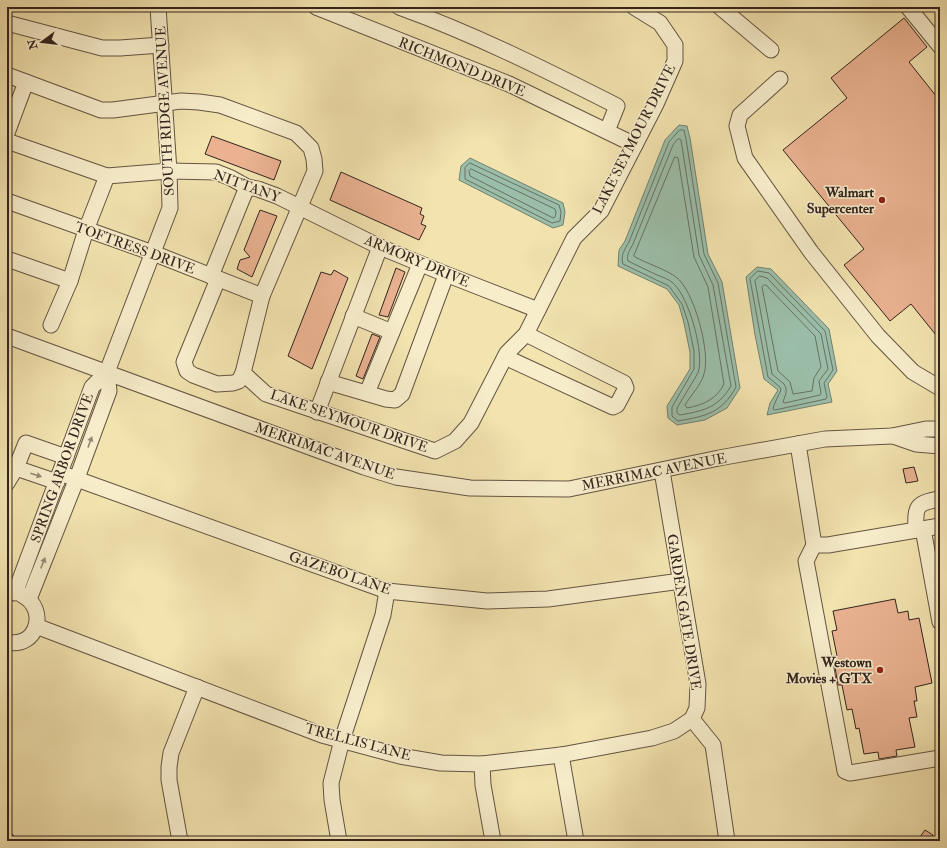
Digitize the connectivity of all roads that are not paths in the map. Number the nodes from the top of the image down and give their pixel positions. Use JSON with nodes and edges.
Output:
{"nodes":[{"id":1,"x":158,"y":7,"type":"edge"},
{"id":2,"x":316,"y":7,"type":"edge"},
{"id":3,"x":399,"y":7,"type":"edge"},
{"id":4,"x":634,"y":7,"type":"edge"},
{"id":5,"x":720,"y":7,"type":"edge"},
{"id":6,"x":908,"y":7,"type":"edge"},
{"id":7,"x":7,"y":23,"type":"edge"},
{"id":8,"x":161,"y":45,"type":"junction"},
{"id":9,"x":940,"y":46,"type":"edge"},
{"id":10,"x":771,"y":50,"type":"dead end"},
{"id":11,"x":7,"y":75,"type":"edge"},
{"id":12,"x":780,"y":79,"type":"dead end"},
{"id":13,"x":26,"y":82,"type":"junction"},
{"id":14,"x":165,"y":103,"type":"junction"},
{"id":15,"x":607,"y":131,"type":"junction"},
{"id":16,"x":7,"y":133,"type":"edge"},
{"id":17,"x":7,"y":141,"type":"edge"},
{"id":18,"x":635,"y":145,"type":"junction"},
{"id":19,"x":170,"y":171,"type":"junction"},
{"id":20,"x":107,"y":176,"type":"junction"},
{"id":21,"x":247,"y":187,"type":"junction"},
{"id":22,"x":7,"y":201,"type":"edge"},
{"id":23,"x":299,"y":207,"type":"junction"},
{"id":24,"x":86,"y":230,"type":"junction"},
{"id":25,"x":380,"y":247,"type":"junction"},
{"id":26,"x":153,"y":253,"type":"junction"},
{"id":27,"x":7,"y":258,"type":"edge"},
{"id":28,"x":420,"y":264,"type":"junction"},
{"id":29,"x":446,"y":274,"type":"junction"},
{"id":30,"x":214,"y":277,"type":"junction"},
{"id":31,"x":70,"y":281,"type":"junction"},
{"id":32,"x":262,"y":296,"type":"junction"},
{"id":33,"x":538,"y":310,"type":"junction"},
{"id":34,"x":353,"y":316,"type":"junction"},
{"id":35,"x":52,"y":325,"type":"dead end"},
{"id":36,"x":392,"y":332,"type":"junction"},
{"id":37,"x":526,"y":334,"type":"junction"},
{"id":38,"x":7,"y":336,"type":"edge"},
{"id":39,"x":505,"y":358,"type":"junction"},
{"id":40,"x":107,"y":372,"type":"junction"},
{"id":41,"x":243,"y":373,"type":"junction"},
{"id":42,"x":328,"y":382,"type":"junction"},
{"id":43,"x":940,"y":388,"type":"edge"},
{"id":44,"x":367,"y":393,"type":"junction"},
{"id":45,"x":316,"y":412,"type":"junction"},
{"id":46,"x":940,"y":429,"type":"edge"},
{"id":47,"x":892,"y":436,"type":"junction"},
{"id":48,"x":798,"y":444,"type":"junction"},
{"id":49,"x":940,"y":446,"type":"edge"},
{"id":50,"x":66,"y":456,"type":"junction"},
{"id":51,"x":16,"y":468,"type":"junction"},
{"id":52,"x":662,"y":471,"type":"junction"},
{"id":53,"x":58,"y":477,"type":"junction"},
{"id":54,"x":77,"y":478,"type":"junction"},
{"id":55,"x":7,"y":483,"type":"edge"},
{"id":56,"x":940,"y":499,"type":"edge"},
{"id":57,"x":940,"y":526,"type":"edge"},
{"id":58,"x":920,"y":529,"type":"junction"},
{"id":59,"x":814,"y":545,"type":"junction"},
{"id":60,"x":681,"y":581,"type":"junction"},
{"id":61,"x":387,"y":591,"type":"junction"},
{"id":62,"x":11,"y":594,"type":"edge"},
{"id":63,"x":29,"y":599,"type":"junction"},
{"id":64,"x":940,"y":622,"type":"edge"},
{"id":65,"x":36,"y":626,"type":"junction"},
{"id":66,"x":7,"y":642,"type":"edge"},
{"id":67,"x":198,"y":687,"type":"junction"},
{"id":68,"x":692,"y":719,"type":"junction"},
{"id":69,"x":342,"y":740,"type":"junction"},
{"id":70,"x":561,"y":755,"type":"junction"},
{"id":71,"x":940,"y":758,"type":"edge"},
{"id":72,"x":482,"y":764,"type":"junction"},
{"id":73,"x":180,"y":841,"type":"edge"},
{"id":74,"x":339,"y":841,"type":"edge"},
{"id":75,"x":493,"y":841,"type":"edge"},
{"id":76,"x":576,"y":841,"type":"edge"},
{"id":77,"x":727,"y":841,"type":"edge"}],
"edges":[{"from":1,"to":8,"type":"street","name":"SOUTH RIDGE AVENUE"},
{"from":2,"to":15,"type":"street","name":"RICHMOND DRIVE"},
{"from":3,"to":15,"type":"street","name":"RICHMOND DRIVE"},
{"from":4,"to":18,"type":"street","name":"LAKE SEYMOUR DRIVE"},
{"from":5,"to":10,"type":"street"},
{"from":6,"to":9,"type":"street"},
{"from":7,"to":8,"type":"street"},
{"from":8,"to":14,"type":"street","name":"SOUTH RIDGE AVENUE"},
{"from":11,"to":13,"type":"street"},
{"from":12,"to":43,"type":"street"},
{"from":13,"to":14,"type":"street"},
{"from":13,"to":16,"type":"street"},
{"from":14,"to":19,"type":"street","name":"SOUTH RIDGE AVENUE"},
{"from":14,"to":23,"type":"street"},
{"from":15,"to":18,"type":"street","name":"RICHMOND DRIVE"},
{"from":17,"to":20,"type":"street"},
{"from":18,"to":33,"type":"street","name":"LAKE SEYMOUR DRIVE"},
{"from":19,"to":20,"type":"street","name":"NITTANY"},
{"from":19,"to":21,"type":"street","name":"NITTANY"},
{"from":19,"to":26,"type":"street","name":"SOUTH RIDGE AVENUE"},
{"from":20,"to":24,"type":"street"},
{"from":21,"to":23,"type":"street","name":"NITTANY"},
{"from":21,"to":30,"type":"street"},
{"from":22,"to":24,"type":"street","name":"TOFTRESS DRIVE"},
{"from":23,"to":25,"type":"street","name":"ARMORY DRIVE"},
{"from":23,"to":32,"type":"street"},
{"from":24,"to":26,"type":"street","name":"TOFTRESS DRIVE"},
{"from":24,"to":31,"type":"street"},
{"from":25,"to":28,"type":"street","name":"ARMORY DRIVE"},
{"from":25,"to":34,"type":"street"},
{"from":26,"to":30,"type":"street","name":"TOFTRESS DRIVE"},
{"from":26,"to":40,"type":"street","name":"SOUTH RIDGE AVENUE"},
{"from":27,"to":31,"type":"street"},
{"from":28,"to":29,"type":"street","name":"ARMORY DRIVE"},
{"from":28,"to":36,"type":"street"},
{"from":29,"to":33,"type":"street","name":"ARMORY DRIVE"},
{"from":29,"to":44,"type":"street"},
{"from":30,"to":32,"type":"street","name":"TOFTRESS DRIVE"},
{"from":30,"to":41,"type":"street"},
{"from":31,"to":35,"type":"street"},
{"from":32,"to":41,"type":"street"},
{"from":33,"to":37,"type":"street","name":"LAKE SEYMOUR DRIVE"},
{"from":34,"to":36,"type":"street"},
{"from":34,"to":42,"type":"street"},
{"from":36,"to":44,"type":"street"},
{"from":37,"to":39,"type":"street","name":"LAKE SEYMOUR DRIVE"},
{"from":37,"to":39,"type":"street"},
{"from":38,"to":40,"type":"street","name":"MERRIMAC AVENUE"},
{"from":39,"to":45,"type":"street","name":"LAKE SEYMOUR DRIVE"},
{"from":40,"to":50,"type":"street","name":"SPRING ARBOR DRIVE"},
{"from":40,"to":52,"type":"street","name":"MERRIMAC AVENUE"},
{"from":54,"to":40,"type":"street","name":"SPRING ARBOR DRIVE","one_way":true},
{"from":41,"to":45,"type":"street","name":"LAKE SEYMOUR DRIVE"},
{"from":42,"to":44,"type":"street"},
{"from":42,"to":45,"type":"street"},
{"from":46,"to":47,"type":"street","name":"MERRIMAC AVENUE"},
{"from":47,"to":48,"type":"street","name":"MERRIMAC AVENUE"},
{"from":47,"to":49,"type":"street","name":"MERRIMAC AVENUE"},
{"from":48,"to":52,"type":"street","name":"MERRIMAC AVENUE"},
{"from":48,"to":59,"type":"street"},
{"from":50,"to":51,"type":"street"},
{"from":50,"to":53,"type":"street","name":"SPRING ARBOR DRIVE"},
{"from":51,"to":53,"type":"street","name":"GAZEBO LANE","one_way":true},
{"from":51,"to":55,"type":"street"},
{"from":52,"to":60,"type":"street","name":"GARDEN GATE DRIVE"},
{"from":53,"to":54,"type":"street","name":"GAZEBO LANE"},
{"from":53,"to":62,"type":"street","name":"SPRING ARBOR DRIVE"},
{"from":54,"to":61,"type":"street","name":"GAZEBO LANE"},
{"from":63,"to":54,"type":"street","name":"SPRING ARBOR DRIVE","one_way":true},
{"from":56,"to":58,"type":"street"},
{"from":57,"to":58,"type":"street"},
{"from":58,"to":59,"type":"street"},
{"from":58,"to":64,"type":"street"},
{"from":59,"to":71,"type":"street"},
{"from":60,"to":61,"type":"street","name":"GAZEBO LANE"},
{"from":60,"to":68,"type":"street","name":"GARDEN GATE DRIVE"},
{"from":61,"to":69,"type":"street"},
{"from":62,"to":63,"type":"street"},
{"from":63,"to":65,"type":"street"},
{"from":65,"to":66,"type":"street"},
{"from":65,"to":67,"type":"street","name":"TRELLIS LANE"},
{"from":67,"to":69,"type":"street","name":"TRELLIS LANE"},
{"from":67,"to":73,"type":"street"},
{"from":68,"to":70,"type":"street","name":"TRELLIS LANE"},
{"from":68,"to":77,"type":"street"},
{"from":69,"to":72,"type":"street","name":"TRELLIS LANE"},
{"from":69,"to":74,"type":"street"},
{"from":70,"to":72,"type":"street","name":"TRELLIS LANE"},
{"from":70,"to":76,"type":"street"},
{"from":72,"to":75,"type":"street"}]}
